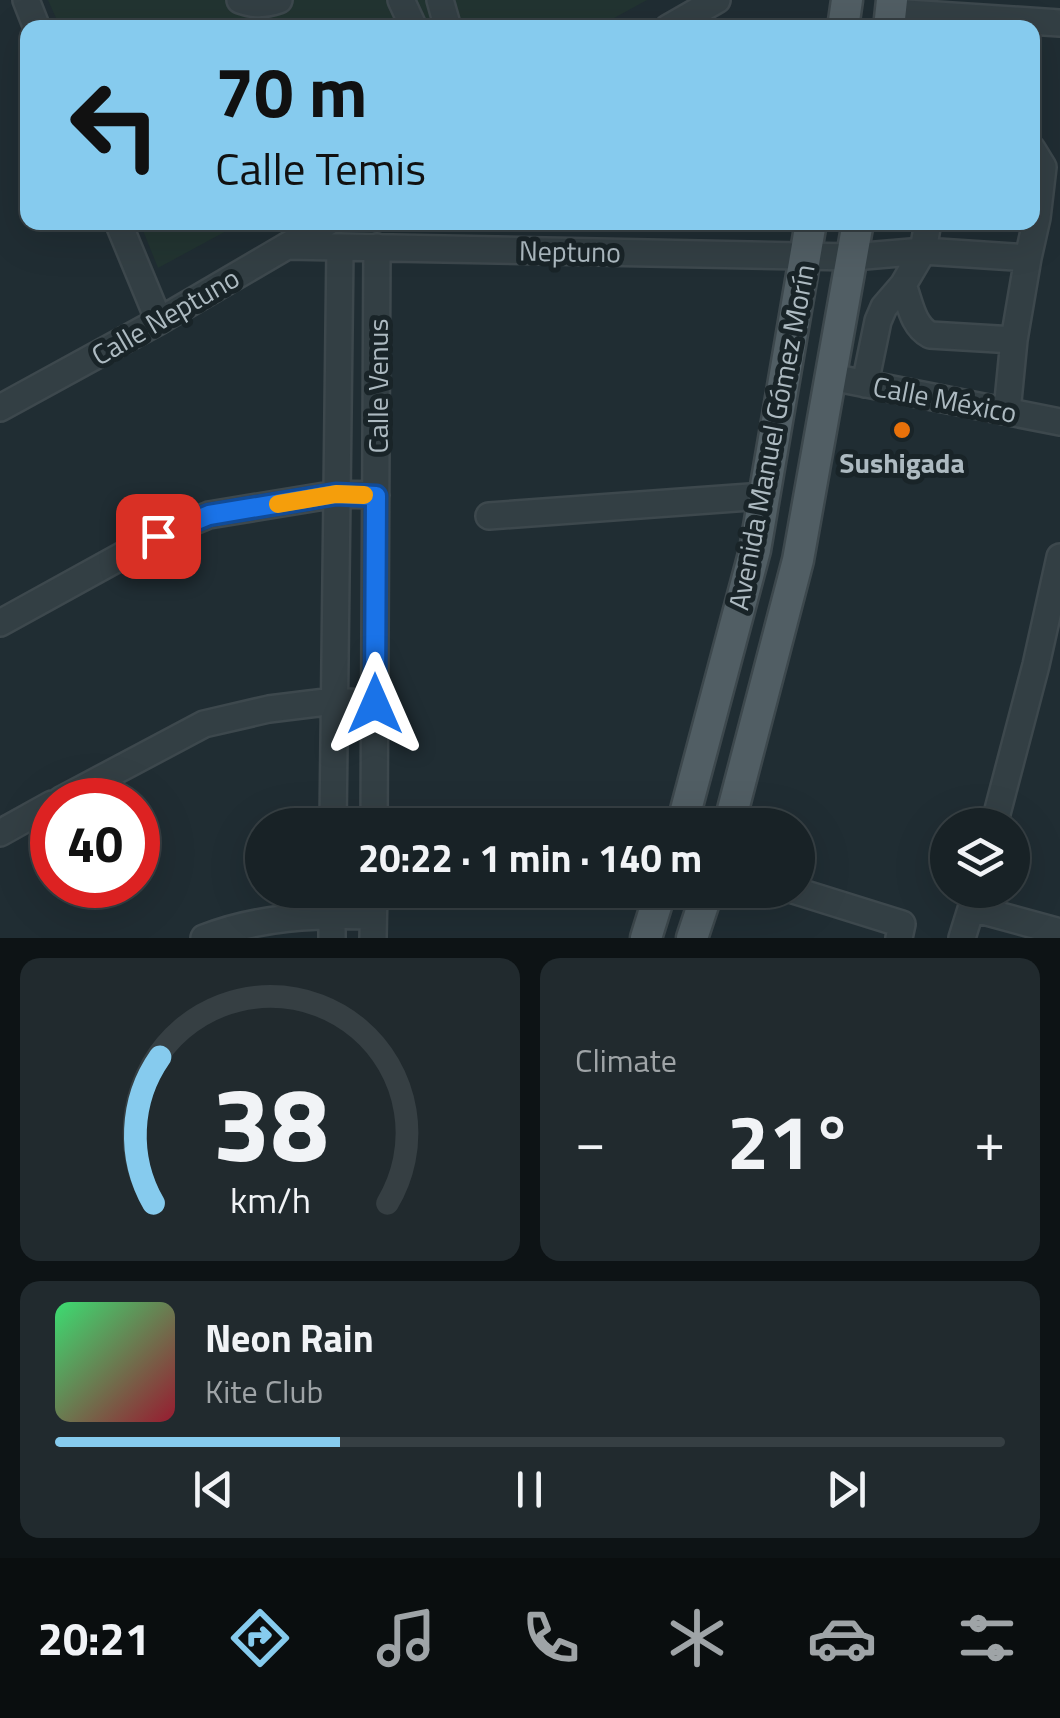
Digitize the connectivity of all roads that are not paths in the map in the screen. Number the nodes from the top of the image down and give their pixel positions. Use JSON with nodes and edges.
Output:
{"nodes":[{"id":1,"x":240,"y":0,"type":"edge"},
{"id":2,"x":279,"y":0,"type":"edge"},
{"id":3,"x":717,"y":0,"type":"edge"},
{"id":4,"x":960,"y":8,"type":"edge"},
{"id":5,"x":891,"y":13,"type":"edge"},
{"id":6,"x":682,"y":20,"type":"edge"},
{"id":7,"x":1035,"y":20,"type":"edge"},
{"id":8,"x":1040,"y":162,"type":"edge"},
{"id":9,"x":1040,"y":192,"type":"edge"},
{"id":10,"x":121,"y":230,"type":"edge"},
{"id":11,"x":314,"y":230,"type":"edge"},
{"id":12,"x":810,"y":230,"type":"edge"},
{"id":13,"x":857,"y":230,"type":"edge"},
{"id":14,"x":926,"y":230,"type":"edge"},
{"id":15,"x":1034,"y":230,"type":"edge"},
{"id":16,"x":287,"y":246,"type":"junction"},
{"id":17,"x":377,"y":247,"type":"junction"},
{"id":18,"x":340,"y":248,"type":"junction"},
{"id":19,"x":922,"y":250,"type":"junction"},
{"id":20,"x":806,"y":256,"type":"junction"},
{"id":21,"x":853,"y":258,"type":"junction"},
{"id":22,"x":1028,"y":258,"type":"junction"},
{"id":23,"x":904,"y":285,"type":"junction"},
{"id":24,"x":159,"y":321,"type":"junction"},
{"id":25,"x":1014,"y":340,"type":"junction"},
{"id":26,"x":831,"y":377,"type":"junction"},
{"id":27,"x":865,"y":384,"type":"junction"},
{"id":28,"x":0,"y":408,"type":"edge"},
{"id":29,"x":1008,"y":412,"type":"junction"},
{"id":30,"x":1060,"y":422,"type":"edge"},
{"id":31,"x":336,"y":494,"type":"junction"},
{"id":32,"x":376,"y":496,"type":"junction"},
{"id":33,"x":764,"y":496,"type":"junction"},
{"id":34,"x":490,"y":516,"type":"dead end"},
{"id":35,"x":1060,"y":557,"type":"edge"},
{"id":36,"x":0,"y":623,"type":"edge"},
{"id":37,"x":334,"y":701,"type":"junction"},
{"id":38,"x":375,"y":704,"type":"junction"},
{"id":39,"x":102,"y":778,"type":"edge"},
{"id":40,"x":333,"y":808,"type":"edge"},
{"id":41,"x":374,"y":808,"type":"edge"},
{"id":42,"x":687,"y":808,"type":"edge"},
{"id":43,"x":733,"y":808,"type":"edge"},
{"id":44,"x":998,"y":808,"type":"edge"},
{"id":45,"x":30,"y":816,"type":"edge"},
{"id":46,"x":0,"y":833,"type":"edge"},
{"id":47,"x":815,"y":897,"type":"edge"},
{"id":48,"x":655,"y":908,"type":"edge"},
{"id":49,"x":702,"y":908,"type":"edge"},
{"id":50,"x":971,"y":908,"type":"edge"},
{"id":51,"x":997,"y":908,"type":"edge"},
{"id":52,"x":332,"y":914,"type":"edge"},
{"id":53,"x":373,"y":915,"type":"edge"},
{"id":54,"x":1060,"y":932,"type":"edge"},
{"id":55,"x":204,"y":938,"type":"edge"},
{"id":56,"x":646,"y":938,"type":"edge"},
{"id":57,"x":692,"y":938,"type":"edge"},
{"id":58,"x":899,"y":938,"type":"edge"},
{"id":59,"x":962,"y":938,"type":"edge"}],
"edges":[{"from":1,"to":2,"type":"street"},
{"from":3,"to":6,"type":"street"},
{"from":4,"to":5,"type":"street"},
{"from":4,"to":7,"type":"street"},
{"from":8,"to":9,"type":"street"},
{"from":10,"to":24,"type":"street"},
{"from":11,"to":16,"type":"street","name":"Calle Neptuno"},
{"from":12,"to":20,"type":"main road","name":"Avenida Manuel Gómez Morín"},
{"from":13,"to":21,"type":"main road","name":"Avenida Manuel Gómez Morín"},
{"from":14,"to":19,"type":"street"},
{"from":15,"to":22,"type":"street"},
{"from":16,"to":18,"type":"street","name":"Neptuno"},
{"from":16,"to":24,"type":"street","name":"Calle Neptuno"},
{"from":17,"to":18,"type":"street","name":"Neptuno"},
{"from":17,"to":20,"type":"street","name":"Neptuno"},
{"from":17,"to":32,"type":"street","name":"Calle Venus"},
{"from":18,"to":31,"type":"street","name":"Calle Venus"},
{"from":19,"to":21,"type":"street","name":"Neptuno"},
{"from":19,"to":22,"type":"street","name":"Neptuno"},
{"from":19,"to":23,"type":"street"},
{"from":20,"to":21,"type":"street","name":"Neptuno"},
{"from":20,"to":33,"type":"main road","name":"Avenida Manuel Gómez Morín"},
{"from":21,"to":26,"type":"main road","name":"Avenida Manuel Gómez Morín"},
{"from":22,"to":25,"type":"street"},
{"from":23,"to":25,"type":"street"},
{"from":23,"to":27,"type":"street"},
{"from":24,"to":28,"type":"street","name":"Calle Neptuno"},
{"from":25,"to":29,"type":"street"},
{"from":26,"to":27,"type":"street","name":"Calle México"},
{"from":26,"to":43,"type":"main road","name":"Avenida Manuel Gómez Morín"},
{"from":27,"to":29,"type":"street","name":"Calle México"},
{"from":29,"to":30,"type":"street","name":"Calle México"},
{"from":31,"to":32,"type":"street"},
{"from":31,"to":36,"type":"street"},
{"from":31,"to":37,"type":"street","name":"Calle Venus"},
{"from":32,"to":38,"type":"street","name":"Calle Venus"},
{"from":33,"to":34,"type":"street"},
{"from":33,"to":42,"type":"main road","name":"Avenida Manuel Gómez Morín"},
{"from":35,"to":44,"type":"street"},
{"from":37,"to":38,"type":"street"},
{"from":37,"to":39,"type":"street"},
{"from":37,"to":40,"type":"street","name":"Calle Venus"},
{"from":38,"to":41,"type":"street","name":"Calle Venus"},
{"from":45,"to":46,"type":"street"},
{"from":47,"to":58,"type":"street"},
{"from":48,"to":56,"type":"main road"},
{"from":49,"to":57,"type":"main road"},
{"from":50,"to":59,"type":"street"},
{"from":51,"to":54,"type":"street"},
{"from":52,"to":53,"type":"street"},
{"from":52,"to":55,"type":"street"}]}
